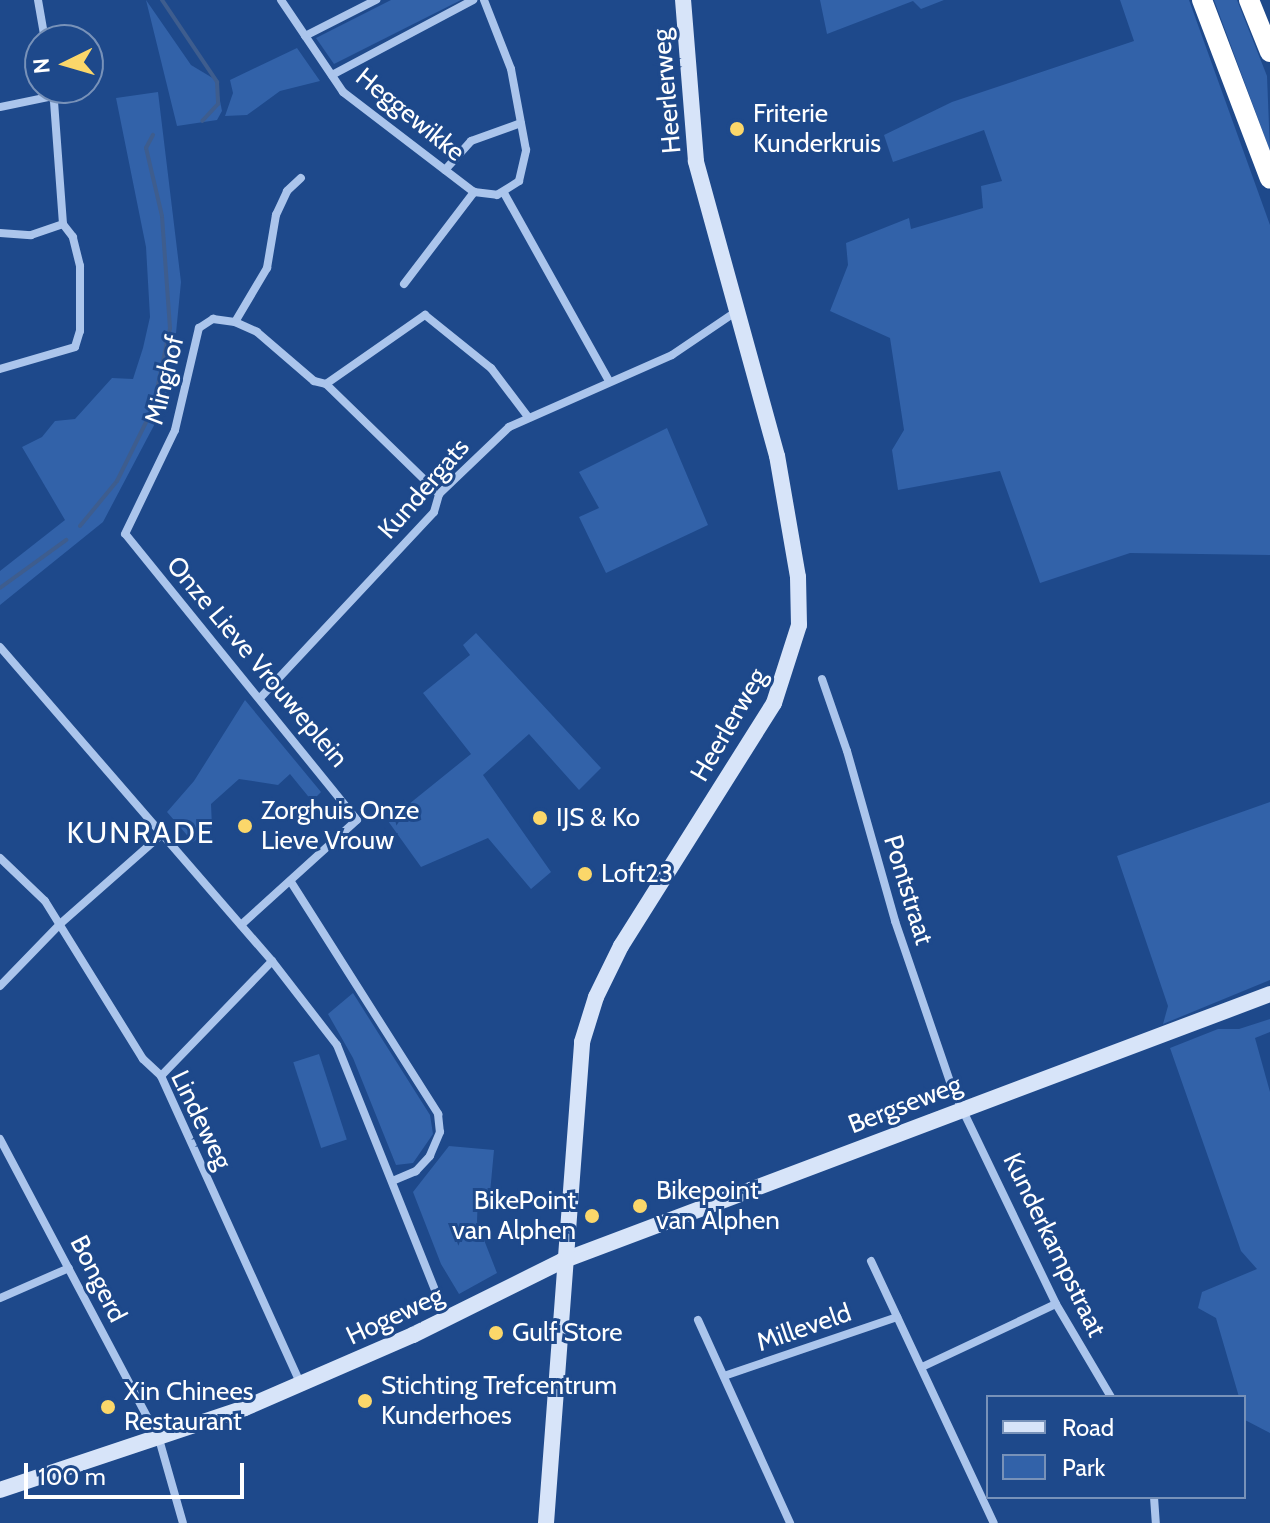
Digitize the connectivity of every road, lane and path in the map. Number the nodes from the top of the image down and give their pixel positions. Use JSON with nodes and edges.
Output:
{"nodes":[{"id":1,"x":38,"y":0,"type":"edge"},
{"id":2,"x":281,"y":0,"type":"edge"},
{"id":3,"x":376,"y":0,"type":"edge"},
{"id":4,"x":473,"y":0,"type":"edge"},
{"id":5,"x":484,"y":0,"type":"edge"},
{"id":6,"x":683,"y":0,"type":"edge"},
{"id":7,"x":1202,"y":0,"type":"edge"},
{"id":8,"x":1249,"y":0,"type":"edge"},
{"id":9,"x":42,"y":24,"type":"edge"},
{"id":10,"x":305,"y":36,"type":"junction"},
{"id":11,"x":1270,"y":52,"type":"edge"},
{"id":12,"x":332,"y":75,"type":"junction"},
{"id":13,"x":24,"y":100,"type":"edge"},
{"id":14,"x":54,"y":104,"type":"edge"},
{"id":15,"x":0,"y":107,"type":"edge"},
{"id":16,"x":521,"y":123,"type":"junction"},
{"id":17,"x":445,"y":170,"type":"junction"},
{"id":18,"x":301,"y":178,"type":"dead end"},
{"id":19,"x":1270,"y":179,"type":"edge"},
{"id":20,"x":474,"y":192,"type":"junction"},
{"id":21,"x":504,"y":193,"type":"junction"},
{"id":22,"x":63,"y":224,"type":"junction"},
{"id":23,"x":0,"y":233,"type":"edge"},
{"id":24,"x":404,"y":284,"type":"dead end"},
{"id":25,"x":737,"y":311,"type":"junction"},
{"id":26,"x":235,"y":322,"type":"junction"},
{"id":27,"x":0,"y":369,"type":"edge"},
{"id":28,"x":609,"y":381,"type":"junction"},
{"id":29,"x":326,"y":384,"type":"junction"},
{"id":30,"x":528,"y":417,"type":"junction"},
{"id":31,"x":439,"y":494,"type":"junction"},
{"id":32,"x":125,"y":534,"type":"joint"},
{"id":33,"x":0,"y":647,"type":"edge"},
{"id":34,"x":822,"y":679,"type":"dead end"},
{"id":35,"x":261,"y":697,"type":"junction"},
{"id":36,"x":161,"y":835,"type":"junction"},
{"id":37,"x":0,"y":858,"type":"edge"},
{"id":38,"x":291,"y":882,"type":"junction"},
{"id":39,"x":60,"y":924,"type":"junction"},
{"id":40,"x":241,"y":925,"type":"junction"},
{"id":41,"x":272,"y":961,"type":"junction"},
{"id":42,"x":0,"y":986,"type":"edge"},
{"id":43,"x":1269,"y":993,"type":"edge"},
{"id":44,"x":161,"y":1076,"type":"junction"},
{"id":45,"x":965,"y":1108,"type":"junction"},
{"id":46,"x":0,"y":1139,"type":"edge"},
{"id":47,"x":11,"y":1153,"type":"junction"},
{"id":48,"x":0,"y":1158,"type":"edge"},
{"id":49,"x":392,"y":1181,"type":"junction"},
{"id":50,"x":562,"y":1261,"type":"junction"},
{"id":51,"x":871,"y":1261,"type":"dead end"},
{"id":52,"x":69,"y":1268,"type":"junction"},
{"id":53,"x":0,"y":1298,"type":"edge"},
{"id":54,"x":1056,"y":1304,"type":"junction"},
{"id":55,"x":897,"y":1317,"type":"junction"},
{"id":56,"x":446,"y":1319,"type":"junction"},
{"id":57,"x":698,"y":1320,"type":"dead end"},
{"id":58,"x":922,"y":1367,"type":"junction"},
{"id":59,"x":724,"y":1376,"type":"junction"},
{"id":60,"x":301,"y":1385,"type":"junction"},
{"id":61,"x":1110,"y":1395,"type":"edge"},
{"id":62,"x":159,"y":1439,"type":"junction"},
{"id":63,"x":39,"y":1480,"type":"junction"},
{"id":64,"x":0,"y":1490,"type":"edge"},
{"id":65,"x":0,"y":1499,"type":"edge"},
{"id":66,"x":1154,"y":1499,"type":"edge"},
{"id":67,"x":183,"y":1523,"type":"edge"},
{"id":68,"x":546,"y":1523,"type":"edge"},
{"id":69,"x":790,"y":1523,"type":"edge"},
{"id":70,"x":994,"y":1523,"type":"edge"},
{"id":71,"x":1156,"y":1523,"type":"edge"}],
"edges":[{"from":1,"to":9,"type":"street"},
{"from":2,"to":10,"type":"street","name":"Heggewikke"},
{"from":3,"to":10,"type":"street"},
{"from":4,"to":12,"type":"street"},
{"from":5,"to":16,"type":"street"},
{"from":6,"to":25,"type":"main road","name":"Heerlerweg"},
{"from":7,"to":19,"type":"highway"},
{"from":8,"to":11,"type":"highway"},
{"from":10,"to":12,"type":"street","name":"Heggewikke"},
{"from":12,"to":17,"type":"street","name":"Heggewikke"},
{"from":13,"to":15,"type":"street"},
{"from":14,"to":22,"type":"street"},
{"from":16,"to":17,"type":"street"},
{"from":16,"to":21,"type":"street"},
{"from":17,"to":20,"type":"street","name":"Heggewikke"},
{"from":18,"to":26,"type":"street"},
{"from":20,"to":21,"type":"street","name":"Heggewikke"},
{"from":20,"to":24,"type":"street"},
{"from":21,"to":28,"type":"street"},
{"from":22,"to":23,"type":"street"},
{"from":22,"to":27,"type":"street"},
{"from":25,"to":28,"type":"street","name":"Kundergats"},
{"from":25,"to":50,"type":"main road","name":"Heerlerweg"},
{"from":26,"to":29,"type":"street"},
{"from":26,"to":32,"type":"street","name":"Minghof"},
{"from":28,"to":30,"type":"street","name":"Kundergats"},
{"from":29,"to":30,"type":"street"},
{"from":29,"to":31,"type":"street"},
{"from":30,"to":31,"type":"street","name":"Kundergats"},
{"from":31,"to":35,"type":"street","name":"Kundergats"},
{"from":32,"to":35,"type":"street","name":"Onze Lieve Vrouweplein"},
{"from":33,"to":36,"type":"street"},
{"from":34,"to":45,"type":"street","name":"Pontstraat"},
{"from":35,"to":38,"type":"street","name":"Onze Lieve Vrouweplein"},
{"from":36,"to":39,"type":"street"},
{"from":36,"to":40,"type":"street"},
{"from":37,"to":39,"type":"street","name":"Lindeweg"},
{"from":38,"to":40,"type":"street","name":"Onze Lieve Vrouweplein"},
{"from":38,"to":49,"type":"street"},
{"from":39,"to":42,"type":"street"},
{"from":39,"to":44,"type":"street","name":"Lindeweg"},
{"from":40,"to":41,"type":"street"},
{"from":41,"to":44,"type":"street"},
{"from":41,"to":49,"type":"street"},
{"from":43,"to":45,"type":"main road","name":"Bergseweg"},
{"from":44,"to":60,"type":"street","name":"Lindeweg"},
{"from":45,"to":50,"type":"main road","name":"Bergseweg"},
{"from":45,"to":54,"type":"street","name":"Kunderkampstraat"},
{"from":46,"to":47,"type":"street","name":"Bongerd"},
{"from":47,"to":48,"type":"street"},
{"from":47,"to":52,"type":"street","name":"Bongerd"},
{"from":49,"to":56,"type":"street"},
{"from":50,"to":56,"type":"main road","name":"Hogeweg"},
{"from":50,"to":68,"type":"main road","name":"Heerlerweg"},
{"from":51,"to":55,"type":"street"},
{"from":52,"to":53,"type":"street"},
{"from":52,"to":62,"type":"street","name":"Bongerd"},
{"from":54,"to":58,"type":"street"},
{"from":54,"to":61,"type":"street","name":"Kunderkampstraat"},
{"from":55,"to":58,"type":"street"},
{"from":55,"to":59,"type":"street","name":"Milleveld"},
{"from":56,"to":60,"type":"main road","name":"Hogeweg"},
{"from":57,"to":59,"type":"street"},
{"from":58,"to":70,"type":"street"},
{"from":59,"to":69,"type":"street"},
{"from":60,"to":62,"type":"main road","name":"Hogeweg"},
{"from":62,"to":63,"type":"main road","name":"Hogeweg"},
{"from":62,"to":67,"type":"street","name":"Bongerd"},
{"from":63,"to":64,"type":"main road","name":"Hogeweg"},
{"from":63,"to":65,"type":"main road","name":"Hogeweg"},
{"from":66,"to":71,"type":"street"}]}
